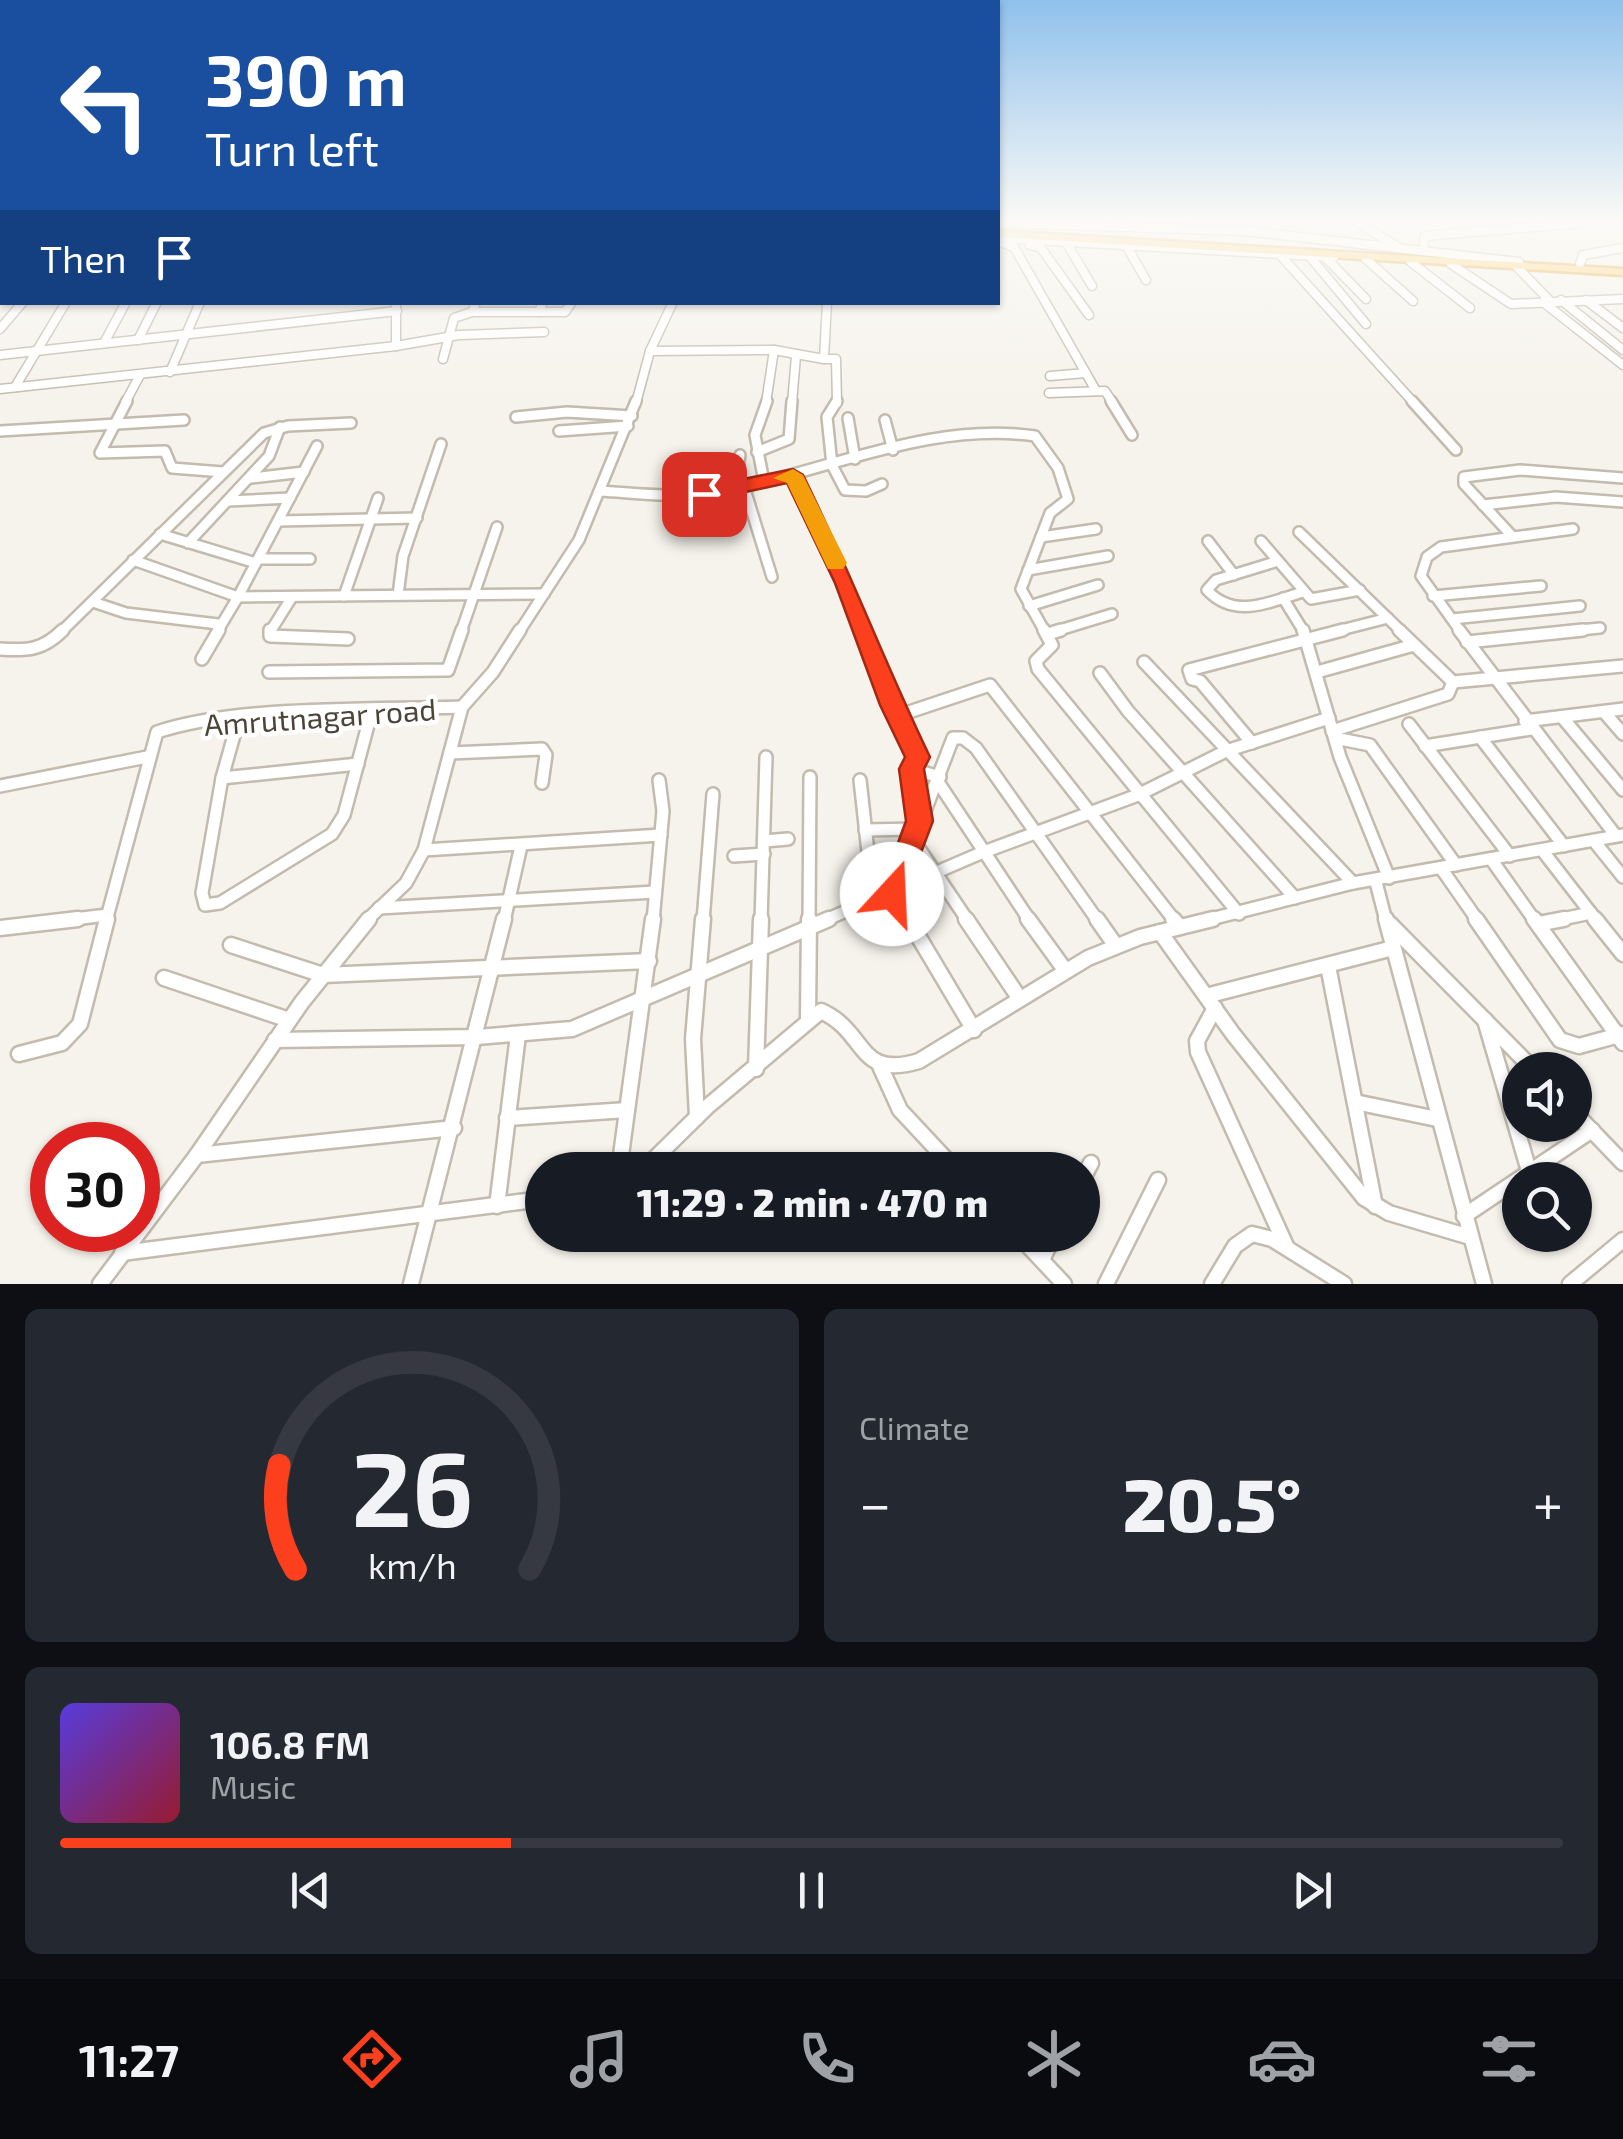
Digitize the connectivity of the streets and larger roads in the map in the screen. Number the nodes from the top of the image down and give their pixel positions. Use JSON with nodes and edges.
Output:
{"nodes":[{"id":1,"x":1031,"y":281,"type":"edge"},
{"id":2,"x":1065,"y":281,"type":"edge"},
{"id":3,"x":1089,"y":281,"type":"edge"},
{"id":4,"x":1304,"y":281,"type":"edge"},
{"id":5,"x":1330,"y":281,"type":"edge"},
{"id":6,"x":1351,"y":281,"type":"edge"},
{"id":7,"x":1391,"y":281,"type":"edge"},
{"id":8,"x":1435,"y":281,"type":"edge"},
{"id":9,"x":1474,"y":281,"type":"edge"},
{"id":10,"x":1531,"y":281,"type":"edge"},
{"id":11,"x":1092,"y":286,"type":"dead end"},
{"id":12,"x":1366,"y":299,"type":"dead end"},
{"id":13,"x":1585,"y":299,"type":"junction"},
{"id":14,"x":1560,"y":300,"type":"junction"},
{"id":15,"x":1621,"y":300,"type":"edge"},
{"id":16,"x":1413,"y":301,"type":"dead end"},
{"id":17,"x":1546,"y":301,"type":"junction"},
{"id":18,"x":20,"y":305,"type":"edge"},
{"id":19,"x":64,"y":305,"type":"edge"},
{"id":20,"x":124,"y":305,"type":"edge"},
{"id":21,"x":156,"y":305,"type":"edge"},
{"id":22,"x":199,"y":305,"type":"edge"},
{"id":23,"x":475,"y":305,"type":"edge"},
{"id":24,"x":542,"y":305,"type":"edge"},
{"id":25,"x":570,"y":305,"type":"edge"},
{"id":26,"x":672,"y":305,"type":"edge"},
{"id":27,"x":826,"y":305,"type":"edge"},
{"id":28,"x":397,"y":307,"type":"edge"},
{"id":29,"x":1470,"y":308,"type":"dead end"},
{"id":30,"x":472,"y":312,"type":"junction"},
{"id":31,"x":539,"y":312,"type":"junction"},
{"id":32,"x":1089,"y":315,"type":"dead end"},
{"id":33,"x":1366,"y":324,"type":"dead end"},
{"id":34,"x":1623,"y":328,"type":"edge"},
{"id":35,"x":0,"y":329,"type":"edge"},
{"id":36,"x":544,"y":332,"type":"dead end"},
{"id":37,"x":186,"y":336,"type":"junction"},
{"id":38,"x":452,"y":336,"type":"junction"},
{"id":39,"x":138,"y":340,"type":"junction"},
{"id":40,"x":104,"y":343,"type":"junction"},
{"id":41,"x":396,"y":346,"type":"junction"},
{"id":42,"x":650,"y":350,"type":"junction"},
{"id":43,"x":774,"y":350,"type":"junction"},
{"id":44,"x":1623,"y":350,"type":"edge"},
{"id":45,"x":37,"y":352,"type":"junction"},
{"id":46,"x":0,"y":354,"type":"edge"},
{"id":47,"x":796,"y":356,"type":"junction"},
{"id":48,"x":443,"y":359,"type":"dead end"},
{"id":49,"x":824,"y":359,"type":"junction"},
{"id":50,"x":1623,"y":365,"type":"edge"},
{"id":51,"x":170,"y":372,"type":"junction"},
{"id":52,"x":1086,"y":374,"type":"junction"},
{"id":53,"x":140,"y":376,"type":"junction"},
{"id":54,"x":1050,"y":376,"type":"dead end"},
{"id":55,"x":15,"y":387,"type":"junction"},
{"id":56,"x":0,"y":389,"type":"edge"},
{"id":57,"x":1095,"y":390,"type":"junction"},
{"id":58,"x":1049,"y":393,"type":"dead end"},
{"id":59,"x":516,"y":417,"type":"dead end"},
{"id":60,"x":848,"y":418,"type":"dead end"},
{"id":61,"x":184,"y":420,"type":"dead end"},
{"id":62,"x":885,"y":420,"type":"dead end"},
{"id":63,"x":630,"y":421,"type":"junction"},
{"id":64,"x":351,"y":423,"type":"dead end"},
{"id":65,"x":116,"y":426,"type":"junction"},
{"id":66,"x":280,"y":427,"type":"junction"},
{"id":67,"x":828,"y":430,"type":"junction"},
{"id":68,"x":850,"y":430,"type":"junction"},
{"id":69,"x":0,"y":431,"type":"edge"},
{"id":70,"x":559,"y":431,"type":"dead end"},
{"id":71,"x":1132,"y":434,"type":"dead end"},
{"id":72,"x":441,"y":444,"type":"dead end"},
{"id":73,"x":317,"y":446,"type":"dead end"},
{"id":74,"x":894,"y":450,"type":"junction"},
{"id":75,"x":1456,"y":450,"type":"dead end"},
{"id":76,"x":758,"y":452,"type":"junction"},
{"id":77,"x":740,"y":456,"type":"dead end"},
{"id":78,"x":855,"y":459,"type":"junction"},
{"id":79,"x":832,"y":465,"type":"junction"},
{"id":80,"x":223,"y":472,"type":"junction"},
{"id":81,"x":304,"y":472,"type":"junction"},
{"id":82,"x":793,"y":475,"type":"junction"},
{"id":83,"x":251,"y":478,"type":"junction"},
{"id":84,"x":1623,"y":478,"type":"edge"},
{"id":85,"x":764,"y":482,"type":"junction"},
{"id":86,"x":882,"y":484,"type":"dead end"},
{"id":87,"x":739,"y":487,"type":"junction"},
{"id":88,"x":600,"y":491,"type":"junction"},
{"id":89,"x":290,"y":498,"type":"junction"},
{"id":90,"x":378,"y":498,"type":"dead end"},
{"id":91,"x":228,"y":502,"type":"junction"},
{"id":92,"x":1623,"y":502,"type":"edge"},
{"id":93,"x":1483,"y":505,"type":"junction"},
{"id":94,"x":417,"y":518,"type":"junction"},
{"id":95,"x":370,"y":521,"type":"junction"},
{"id":96,"x":278,"y":522,"type":"junction"},
{"id":97,"x":497,"y":526,"type":"dead end"},
{"id":98,"x":1573,"y":529,"type":"dead end"},
{"id":99,"x":1096,"y":530,"type":"dead end"},
{"id":100,"x":1299,"y":532,"type":"dead end"},
{"id":101,"x":160,"y":534,"type":"junction"},
{"id":102,"x":1512,"y":536,"type":"junction"},
{"id":103,"x":1041,"y":537,"type":"junction"},
{"id":104,"x":1208,"y":541,"type":"dead end"},
{"id":105,"x":1261,"y":541,"type":"dead end"},
{"id":106,"x":188,"y":543,"type":"junction"},
{"id":107,"x":1108,"y":556,"type":"dead end"},
{"id":108,"x":310,"y":559,"type":"dead end"},
{"id":109,"x":133,"y":560,"type":"junction"},
{"id":110,"x":257,"y":561,"type":"junction"},
{"id":111,"x":1278,"y":561,"type":"junction"},
{"id":112,"x":1028,"y":570,"type":"junction"},
{"id":113,"x":1234,"y":575,"type":"junction"},
{"id":114,"x":772,"y":577,"type":"dead end"},
{"id":115,"x":1098,"y":586,"type":"dead end"},
{"id":116,"x":1541,"y":586,"type":"dead end"},
{"id":117,"x":1360,"y":590,"type":"junction"},
{"id":118,"x":1304,"y":592,"type":"junction"},
{"id":119,"x":544,"y":594,"type":"junction"},
{"id":120,"x":398,"y":595,"type":"junction"},
{"id":121,"x":344,"y":596,"type":"junction"},
{"id":122,"x":1433,"y":596,"type":"junction"},
{"id":123,"x":238,"y":597,"type":"junction"},
{"id":124,"x":292,"y":597,"type":"junction"},
{"id":125,"x":469,"y":597,"type":"junction"},
{"id":126,"x":1282,"y":598,"type":"junction"},
{"id":127,"x":93,"y":602,"type":"junction"},
{"id":128,"x":1029,"y":606,"type":"junction"},
{"id":129,"x":1580,"y":606,"type":"dead end"},
{"id":130,"x":1112,"y":614,"type":"dead end"},
{"id":131,"x":1388,"y":618,"type":"junction"},
{"id":132,"x":1452,"y":619,"type":"junction"},
{"id":133,"x":218,"y":624,"type":"junction"},
{"id":134,"x":1600,"y":628,"type":"dead end"},
{"id":135,"x":1048,"y":634,"type":"junction"},
{"id":136,"x":348,"y":639,"type":"dead end"},
{"id":137,"x":1308,"y":640,"type":"junction"},
{"id":138,"x":1467,"y":642,"type":"junction"},
{"id":139,"x":1414,"y":645,"type":"junction"},
{"id":140,"x":0,"y":649,"type":"edge"},
{"id":141,"x":202,"y":659,"type":"dead end"},
{"id":142,"x":1144,"y":662,"type":"dead end"},
{"id":143,"x":1623,"y":666,"type":"edge"},
{"id":144,"x":269,"y":672,"type":"dead end"},
{"id":145,"x":1316,"y":672,"type":"junction"},
{"id":146,"x":1100,"y":673,"type":"dead end"},
{"id":147,"x":1495,"y":679,"type":"junction"},
{"id":148,"x":1454,"y":682,"type":"junction"},
{"id":149,"x":462,"y":708,"type":"junction"},
{"id":150,"x":372,"y":710,"type":"junction"},
{"id":151,"x":1623,"y":710,"type":"edge"},
{"id":152,"x":1604,"y":712,"type":"junction"},
{"id":153,"x":897,"y":716,"type":"junction"},
{"id":154,"x":1562,"y":717,"type":"junction"},
{"id":155,"x":238,"y":721,"type":"junction"},
{"id":156,"x":1409,"y":724,"type":"dead end"},
{"id":157,"x":1528,"y":725,"type":"junction"},
{"id":158,"x":1332,"y":729,"type":"junction"},
{"id":159,"x":1623,"y":734,"type":"edge"},
{"id":160,"x":1480,"y":737,"type":"junction"},
{"id":161,"x":1252,"y":743,"type":"junction"},
{"id":162,"x":1426,"y":746,"type":"junction"},
{"id":163,"x":1226,"y":752,"type":"junction"},
{"id":164,"x":450,"y":754,"type":"junction"},
{"id":165,"x":147,"y":757,"type":"junction"},
{"id":166,"x":766,"y":757,"type":"dead end"},
{"id":167,"x":358,"y":764,"type":"junction"},
{"id":168,"x":912,"y":769,"type":"junction"},
{"id":169,"x":1182,"y":772,"type":"junction"},
{"id":170,"x":810,"y":777,"type":"dead end"},
{"id":171,"x":222,"y":778,"type":"junction"},
{"id":172,"x":660,"y":780,"type":"dead end"},
{"id":173,"x":860,"y":780,"type":"dead end"},
{"id":174,"x":939,"y":780,"type":"junction"},
{"id":175,"x":542,"y":783,"type":"dead end"},
{"id":176,"x":0,"y":786,"type":"edge"},
{"id":177,"x":1623,"y":790,"type":"edge"},
{"id":178,"x":713,"y":794,"type":"dead end"},
{"id":179,"x":1138,"y":795,"type":"junction"},
{"id":180,"x":1092,"y":813,"type":"junction"},
{"id":181,"x":916,"y":829,"type":"junction"},
{"id":182,"x":865,"y":830,"type":"junction"},
{"id":183,"x":1039,"y":832,"type":"junction"},
{"id":184,"x":661,"y":835,"type":"junction"},
{"id":185,"x":1620,"y":836,"type":"edge"},
{"id":186,"x":788,"y":839,"type":"dead end"},
{"id":187,"x":1594,"y":841,"type":"junction"},
{"id":188,"x":521,"y":846,"type":"junction"},
{"id":189,"x":1564,"y":846,"type":"junction"},
{"id":190,"x":764,"y":848,"type":"junction"},
{"id":191,"x":424,"y":850,"type":"junction"},
{"id":192,"x":1542,"y":850,"type":"junction"},
{"id":193,"x":981,"y":853,"type":"junction"},
{"id":194,"x":734,"y":856,"type":"dead end"},
{"id":195,"x":1510,"y":856,"type":"junction"},
{"id":196,"x":1491,"y":859,"type":"junction"},
{"id":197,"x":1448,"y":867,"type":"junction"},
{"id":198,"x":940,"y":874,"type":"junction"},
{"id":199,"x":1623,"y":876,"type":"edge"},
{"id":200,"x":1383,"y":880,"type":"junction"},
{"id":201,"x":1354,"y":883,"type":"junction"},
{"id":202,"x":655,"y":892,"type":"junction"},
{"id":203,"x":892,"y":894,"type":"junction"},
{"id":204,"x":1295,"y":898,"type":"junction"},
{"id":205,"x":508,"y":901,"type":"junction"},
{"id":206,"x":864,"y":906,"type":"junction"},
{"id":207,"x":380,"y":908,"type":"junction"},
{"id":208,"x":1591,"y":913,"type":"junction"},
{"id":209,"x":1239,"y":914,"type":"junction"},
{"id":210,"x":106,"y":915,"type":"junction"},
{"id":211,"x":1389,"y":923,"type":"junction"},
{"id":212,"x":1538,"y":924,"type":"junction"},
{"id":213,"x":0,"y":928,"type":"edge"},
{"id":214,"x":812,"y":928,"type":"junction"},
{"id":215,"x":1180,"y":928,"type":"junction"},
{"id":216,"x":1160,"y":932,"type":"junction"},
{"id":217,"x":231,"y":945,"type":"dead end"},
{"id":218,"x":1116,"y":946,"type":"junction"},
{"id":219,"x":762,"y":947,"type":"junction"},
{"id":220,"x":1393,"y":948,"type":"junction"},
{"id":221,"x":1623,"y":954,"type":"edge"},
{"id":222,"x":649,"y":960,"type":"junction"},
{"id":223,"x":1328,"y":966,"type":"junction"},
{"id":224,"x":494,"y":969,"type":"junction"},
{"id":225,"x":1065,"y":970,"type":"junction"},
{"id":226,"x":697,"y":972,"type":"junction"},
{"id":227,"x":323,"y":975,"type":"junction"},
{"id":228,"x":164,"y":978,"type":"dead end"},
{"id":229,"x":644,"y":998,"type":"junction"},
{"id":230,"x":1020,"y":999,"type":"junction"},
{"id":231,"x":1210,"y":1002,"type":"junction"},
{"id":232,"x":808,"y":1019,"type":"junction"},
{"id":233,"x":1485,"y":1019,"type":"junction"},
{"id":234,"x":288,"y":1020,"type":"junction"},
{"id":235,"x":974,"y":1030,"type":"junction"},
{"id":236,"x":518,"y":1035,"type":"junction"},
{"id":237,"x":477,"y":1037,"type":"junction"},
{"id":238,"x":1621,"y":1038,"type":"edge"},
{"id":239,"x":275,"y":1040,"type":"junction"},
{"id":240,"x":1517,"y":1052,"type":"edge"},
{"id":241,"x":19,"y":1054,"type":"dead end"},
{"id":242,"x":880,"y":1066,"type":"junction"},
{"id":243,"x":756,"y":1070,"type":"junction"},
{"id":244,"x":1354,"y":1102,"type":"junction"},
{"id":245,"x":627,"y":1110,"type":"junction"},
{"id":246,"x":697,"y":1117,"type":"junction"},
{"id":247,"x":507,"y":1118,"type":"junction"},
{"id":248,"x":1437,"y":1119,"type":"junction"},
{"id":249,"x":454,"y":1128,"type":"junction"},
{"id":250,"x":1592,"y":1130,"type":"edge"},
{"id":251,"x":1574,"y":1142,"type":"edge"},
{"id":252,"x":621,"y":1152,"type":"edge"},
{"id":253,"x":661,"y":1152,"type":"edge"},
{"id":254,"x":939,"y":1152,"type":"edge"},
{"id":255,"x":197,"y":1155,"type":"junction"},
{"id":256,"x":1526,"y":1162,"type":"edge"},
{"id":257,"x":1543,"y":1162,"type":"edge"},
{"id":258,"x":1623,"y":1164,"type":"edge"},
{"id":259,"x":1158,"y":1180,"type":"dead end"},
{"id":260,"x":1502,"y":1190,"type":"edge"},
{"id":261,"x":525,"y":1202,"type":"edge"},
{"id":262,"x":496,"y":1206,"type":"junction"},
{"id":263,"x":1375,"y":1207,"type":"junction"},
{"id":264,"x":426,"y":1216,"type":"junction"},
{"id":265,"x":1464,"y":1216,"type":"junction"},
{"id":266,"x":1470,"y":1237,"type":"junction"},
{"id":267,"x":1623,"y":1240,"type":"edge"},
{"id":268,"x":1286,"y":1248,"type":"junction"},
{"id":269,"x":1034,"y":1252,"type":"edge"},
{"id":270,"x":1046,"y":1252,"type":"edge"},
{"id":271,"x":122,"y":1253,"type":"junction"},
{"id":272,"x":1042,"y":1260,"type":"junction"},
{"id":273,"x":1325,"y":1279,"type":"edge"},
{"id":274,"x":100,"y":1284,"type":"edge"},
{"id":275,"x":411,"y":1284,"type":"edge"},
{"id":276,"x":1064,"y":1284,"type":"edge"},
{"id":277,"x":1106,"y":1284,"type":"edge"},
{"id":278,"x":1212,"y":1284,"type":"edge"},
{"id":279,"x":1344,"y":1284,"type":"edge"},
{"id":280,"x":1484,"y":1284,"type":"edge"},
{"id":281,"x":1570,"y":1284,"type":"edge"}],
"edges":[{"from":1,"to":52,"type":"street"},
{"from":2,"to":32,"type":"street"},
{"from":3,"to":11,"type":"street"},
{"from":4,"to":75,"type":"street"},
{"from":5,"to":33,"type":"street"},
{"from":6,"to":12,"type":"street"},
{"from":7,"to":16,"type":"street"},
{"from":8,"to":29,"type":"street"},
{"from":9,"to":17,"type":"street"},
{"from":10,"to":17,"type":"street"},
{"from":13,"to":14,"type":"street"},
{"from":13,"to":15,"type":"street"},
{"from":13,"to":34,"type":"street"},
{"from":14,"to":17,"type":"street"},
{"from":14,"to":44,"type":"street"},
{"from":17,"to":50,"type":"street"},
{"from":18,"to":35,"type":"street"},
{"from":19,"to":45,"type":"street"},
{"from":20,"to":40,"type":"street"},
{"from":21,"to":39,"type":"street"},
{"from":22,"to":37,"type":"street"},
{"from":23,"to":30,"type":"street"},
{"from":24,"to":31,"type":"street"},
{"from":25,"to":31,"type":"street"},
{"from":26,"to":42,"type":"street"},
{"from":27,"to":49,"type":"street"},
{"from":28,"to":37,"type":"street"},
{"from":28,"to":41,"type":"street"},
{"from":30,"to":31,"type":"street"},
{"from":30,"to":38,"type":"street"},
{"from":36,"to":38,"type":"street"},
{"from":37,"to":39,"type":"street"},
{"from":37,"to":51,"type":"street"},
{"from":38,"to":41,"type":"street"},
{"from":38,"to":48,"type":"street"},
{"from":39,"to":40,"type":"street"},
{"from":40,"to":45,"type":"street"},
{"from":41,"to":51,"type":"street"},
{"from":42,"to":43,"type":"street"},
{"from":42,"to":63,"type":"street"},
{"from":43,"to":47,"type":"street"},
{"from":43,"to":76,"type":"street"},
{"from":45,"to":46,"type":"street"},
{"from":45,"to":55,"type":"street"},
{"from":47,"to":49,"type":"street"},
{"from":47,"to":76,"type":"street"},
{"from":49,"to":67,"type":"street"},
{"from":51,"to":53,"type":"street"},
{"from":52,"to":54,"type":"street"},
{"from":52,"to":57,"type":"street"},
{"from":53,"to":55,"type":"street"},
{"from":53,"to":65,"type":"street"},
{"from":55,"to":56,"type":"street"},
{"from":57,"to":58,"type":"street"},
{"from":57,"to":71,"type":"street"},
{"from":59,"to":63,"type":"street"},
{"from":60,"to":68,"type":"street"},
{"from":61,"to":65,"type":"street"},
{"from":62,"to":74,"type":"street"},
{"from":63,"to":70,"type":"street"},
{"from":63,"to":88,"type":"street"},
{"from":64,"to":66,"type":"street"},
{"from":65,"to":69,"type":"street"},
{"from":65,"to":80,"type":"street"},
{"from":66,"to":80,"type":"street"},
{"from":66,"to":83,"type":"street"},
{"from":67,"to":68,"type":"street"},
{"from":67,"to":79,"type":"street"},
{"from":68,"to":78,"type":"street"},
{"from":72,"to":94,"type":"street"},
{"from":73,"to":81,"type":"street"},
{"from":74,"to":78,"type":"street"},
{"from":74,"to":103,"type":"street"},
{"from":76,"to":85,"type":"street"},
{"from":77,"to":87,"type":"street"},
{"from":78,"to":79,"type":"street"},
{"from":79,"to":82,"type":"street"},
{"from":79,"to":86,"type":"street"},
{"from":80,"to":101,"type":"street"},
{"from":81,"to":83,"type":"street"},
{"from":81,"to":89,"type":"street"},
{"from":82,"to":85,"type":"street"},
{"from":82,"to":153,"type":"street"},
{"from":83,"to":91,"type":"street"},
{"from":84,"to":93,"type":"street"},
{"from":85,"to":87,"type":"street"},
{"from":87,"to":88,"type":"street"},
{"from":87,"to":114,"type":"street"},
{"from":88,"to":119,"type":"street"},
{"from":89,"to":91,"type":"street"},
{"from":89,"to":96,"type":"street"},
{"from":90,"to":95,"type":"street"},
{"from":91,"to":106,"type":"street"},
{"from":92,"to":93,"type":"street"},
{"from":93,"to":102,"type":"street"},
{"from":94,"to":95,"type":"street"},
{"from":94,"to":120,"type":"street"},
{"from":95,"to":96,"type":"street"},
{"from":95,"to":121,"type":"street"},
{"from":96,"to":110,"type":"street"},
{"from":97,"to":125,"type":"street"},
{"from":98,"to":102,"type":"street"},
{"from":99,"to":103,"type":"street"},
{"from":100,"to":117,"type":"street"},
{"from":101,"to":106,"type":"street"},
{"from":101,"to":109,"type":"street"},
{"from":102,"to":122,"type":"street"},
{"from":103,"to":112,"type":"street"},
{"from":104,"to":113,"type":"street"},
{"from":105,"to":111,"type":"street"},
{"from":106,"to":110,"type":"street"},
{"from":107,"to":112,"type":"street"},
{"from":108,"to":110,"type":"street"},
{"from":109,"to":123,"type":"street"},
{"from":109,"to":127,"type":"street"},
{"from":110,"to":123,"type":"street"},
{"from":111,"to":113,"type":"street"},
{"from":111,"to":118,"type":"street"},
{"from":112,"to":128,"type":"street"},
{"from":113,"to":126,"type":"street"},
{"from":115,"to":128,"type":"street"},
{"from":116,"to":122,"type":"street"},
{"from":117,"to":118,"type":"street"},
{"from":117,"to":131,"type":"street"},
{"from":118,"to":126,"type":"street"},
{"from":119,"to":125,"type":"street"},
{"from":119,"to":149,"type":"street"},
{"from":120,"to":121,"type":"street"},
{"from":120,"to":125,"type":"street"},
{"from":121,"to":124,"type":"street"},
{"from":122,"to":132,"type":"street"},
{"from":123,"to":124,"type":"street"},
{"from":123,"to":133,"type":"street"},
{"from":124,"to":136,"type":"street"},
{"from":125,"to":144,"type":"street"},
{"from":126,"to":137,"type":"street"},
{"from":127,"to":133,"type":"street"},
{"from":127,"to":140,"type":"street"},
{"from":128,"to":135,"type":"street"},
{"from":129,"to":132,"type":"street"},
{"from":130,"to":135,"type":"street"},
{"from":131,"to":137,"type":"street"},
{"from":131,"to":139,"type":"street"},
{"from":132,"to":138,"type":"street"},
{"from":133,"to":141,"type":"street"},
{"from":134,"to":138,"type":"street"},
{"from":135,"to":179,"type":"street"},
{"from":137,"to":145,"type":"street"},
{"from":137,"to":161,"type":"street"},
{"from":138,"to":147,"type":"street"},
{"from":139,"to":145,"type":"street"},
{"from":139,"to":148,"type":"street"},
{"from":142,"to":163,"type":"street"},
{"from":143,"to":147,"type":"street"},
{"from":145,"to":158,"type":"street"},
{"from":146,"to":169,"type":"street"},
{"from":147,"to":148,"type":"street"},
{"from":147,"to":157,"type":"street"},
{"from":148,"to":158,"type":"street"},
{"from":149,"to":150,"type":"street","name":"Amrutnagar road"},
{"from":149,"to":164,"type":"street"},
{"from":150,"to":155,"type":"street","name":"Amrutnagar road"},
{"from":150,"to":167,"type":"street"},
{"from":151,"to":152,"type":"street"},
{"from":152,"to":154,"type":"street"},
{"from":152,"to":159,"type":"street"},
{"from":153,"to":168,"type":"street"},
{"from":153,"to":180,"type":"street"},
{"from":154,"to":157,"type":"street"},
{"from":154,"to":177,"type":"street"},
{"from":155,"to":165,"type":"street","name":"Amrutnagar road"},
{"from":155,"to":171,"type":"street"},
{"from":156,"to":162,"type":"street"},
{"from":157,"to":160,"type":"street"},
{"from":157,"to":185,"type":"street"},
{"from":158,"to":161,"type":"street"},
{"from":158,"to":197,"type":"street"},
{"from":158,"to":200,"type":"street"},
{"from":160,"to":162,"type":"street"},
{"from":160,"to":189,"type":"street"},
{"from":161,"to":163,"type":"street"},
{"from":162,"to":195,"type":"street"},
{"from":163,"to":169,"type":"street"},
{"from":163,"to":201,"type":"street"},
{"from":164,"to":175,"type":"street"},
{"from":164,"to":191,"type":"street"},
{"from":165,"to":176,"type":"street"},
{"from":165,"to":210,"type":"street"},
{"from":166,"to":190,"type":"street"},
{"from":167,"to":171,"type":"street"},
{"from":167,"to":171,"type":"street"},
{"from":168,"to":174,"type":"street"},
{"from":168,"to":181,"type":"street"},
{"from":169,"to":179,"type":"street"},
{"from":169,"to":204,"type":"street"},
{"from":170,"to":214,"type":"street"},
{"from":172,"to":184,"type":"street"},
{"from":173,"to":182,"type":"street"},
{"from":174,"to":181,"type":"street"},
{"from":174,"to":183,"type":"street"},
{"from":174,"to":193,"type":"street"},
{"from":178,"to":226,"type":"street"},
{"from":179,"to":180,"type":"street"},
{"from":179,"to":209,"type":"street"},
{"from":180,"to":183,"type":"street"},
{"from":180,"to":215,"type":"street"},
{"from":181,"to":182,"type":"street"},
{"from":181,"to":198,"type":"street"},
{"from":181,"to":203,"type":"street"},
{"from":182,"to":206,"type":"street"},
{"from":183,"to":193,"type":"street"},
{"from":183,"to":218,"type":"street"},
{"from":184,"to":188,"type":"street"},
{"from":184,"to":202,"type":"street"},
{"from":185,"to":187,"type":"street"},
{"from":186,"to":190,"type":"street"},
{"from":187,"to":189,"type":"street"},
{"from":187,"to":199,"type":"street"},
{"from":188,"to":191,"type":"street"},
{"from":188,"to":205,"type":"street"},
{"from":189,"to":192,"type":"street"},
{"from":190,"to":194,"type":"street"},
{"from":190,"to":219,"type":"street"},
{"from":191,"to":207,"type":"street"},
{"from":192,"to":195,"type":"street"},
{"from":192,"to":208,"type":"street"},
{"from":193,"to":198,"type":"street"},
{"from":193,"to":225,"type":"street"},
{"from":195,"to":196,"type":"street"},
{"from":196,"to":197,"type":"street"},
{"from":196,"to":212,"type":"street"},
{"from":197,"to":200,"type":"street"},
{"from":197,"to":238,"type":"street"},
{"from":198,"to":203,"type":"street"},
{"from":198,"to":230,"type":"street"},
{"from":200,"to":201,"type":"street"},
{"from":200,"to":211,"type":"street"},
{"from":201,"to":204,"type":"street"},
{"from":202,"to":205,"type":"street"},
{"from":202,"to":222,"type":"street"},
{"from":203,"to":206,"type":"street"},
{"from":203,"to":235,"type":"street"},
{"from":204,"to":209,"type":"street"},
{"from":205,"to":207,"type":"street"},
{"from":205,"to":224,"type":"street"},
{"from":206,"to":214,"type":"street"},
{"from":207,"to":227,"type":"street"},
{"from":208,"to":212,"type":"street"},
{"from":208,"to":221,"type":"street"},
{"from":209,"to":215,"type":"street"},
{"from":210,"to":213,"type":"street"},
{"from":210,"to":241,"type":"street"},
{"from":211,"to":220,"type":"street"},
{"from":211,"to":233,"type":"street"},
{"from":212,"to":238,"type":"street"},
{"from":214,"to":219,"type":"street"},
{"from":214,"to":232,"type":"street"},
{"from":215,"to":216,"type":"street"},
{"from":216,"to":218,"type":"street"},
{"from":216,"to":231,"type":"street"},
{"from":217,"to":227,"type":"street"},
{"from":218,"to":225,"type":"street"},
{"from":219,"to":226,"type":"street"},
{"from":219,"to":243,"type":"street"},
{"from":220,"to":223,"type":"street"},
{"from":220,"to":248,"type":"street"},
{"from":222,"to":224,"type":"street"},
{"from":222,"to":229,"type":"street"},
{"from":223,"to":231,"type":"street"},
{"from":223,"to":244,"type":"street"},
{"from":224,"to":227,"type":"street"},
{"from":224,"to":237,"type":"street"},
{"from":225,"to":230,"type":"street"},
{"from":226,"to":229,"type":"street"},
{"from":226,"to":246,"type":"street"},
{"from":227,"to":234,"type":"street"},
{"from":228,"to":234,"type":"street"},
{"from":229,"to":236,"type":"street"},
{"from":229,"to":245,"type":"street"},
{"from":230,"to":235,"type":"street"},
{"from":231,"to":263,"type":"street"},
{"from":231,"to":268,"type":"street"},
{"from":232,"to":242,"type":"street"},
{"from":232,"to":243,"type":"street"},
{"from":233,"to":240,"type":"street"},
{"from":233,"to":256,"type":"street"},
{"from":234,"to":239,"type":"street"},
{"from":235,"to":242,"type":"street"},
{"from":236,"to":237,"type":"street"},
{"from":236,"to":247,"type":"street"},
{"from":237,"to":239,"type":"street"},
{"from":237,"to":249,"type":"street"},
{"from":239,"to":255,"type":"street"},
{"from":242,"to":254,"type":"street"},
{"from":243,"to":246,"type":"street"},
{"from":244,"to":248,"type":"street"},
{"from":244,"to":263,"type":"street"},
{"from":245,"to":247,"type":"street"},
{"from":245,"to":252,"type":"street"},
{"from":246,"to":253,"type":"street"},
{"from":247,"to":262,"type":"street"},
{"from":248,"to":265,"type":"street"},
{"from":249,"to":255,"type":"street"},
{"from":249,"to":264,"type":"street"},
{"from":250,"to":258,"type":"street"},
{"from":251,"to":257,"type":"street"},
{"from":255,"to":271,"type":"street"},
{"from":259,"to":277,"type":"street"},
{"from":260,"to":265,"type":"street"},
{"from":261,"to":262,"type":"street"},
{"from":262,"to":264,"type":"street"},
{"from":263,"to":266,"type":"street"},
{"from":264,"to":271,"type":"street"},
{"from":264,"to":275,"type":"street"},
{"from":265,"to":266,"type":"street"},
{"from":266,"to":280,"type":"street"},
{"from":267,"to":281,"type":"street"},
{"from":268,"to":273,"type":"street"},
{"from":268,"to":278,"type":"street"},
{"from":269,"to":272,"type":"street"},
{"from":270,"to":272,"type":"street"},
{"from":271,"to":274,"type":"street"},
{"from":272,"to":276,"type":"street"},
{"from":273,"to":279,"type":"street"}]}
